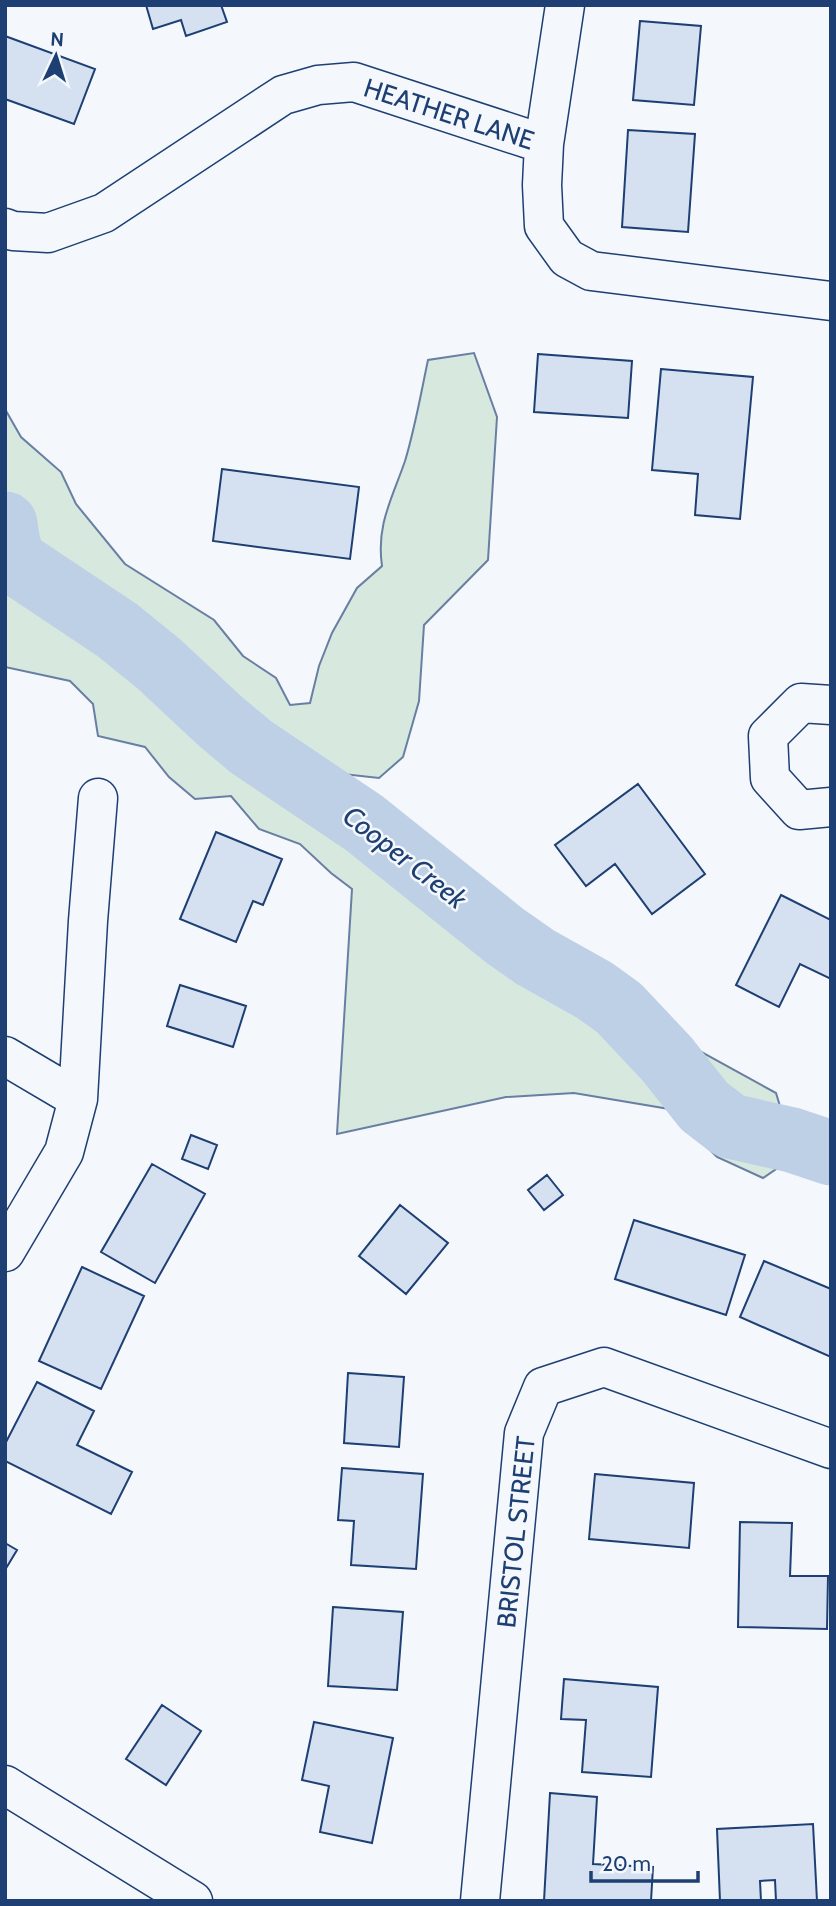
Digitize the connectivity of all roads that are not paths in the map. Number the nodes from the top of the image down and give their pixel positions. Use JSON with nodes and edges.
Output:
{"nodes":[{"id":1,"x":565,"y":5,"type":"edge"},
{"id":2,"x":544,"y":144,"type":"junction"},
{"id":3,"x":5,"y":228,"type":"edge"},
{"id":4,"x":831,"y":301,"type":"edge"},
{"id":5,"x":831,"y":705,"type":"edge"},
{"id":6,"x":98,"y":798,"type":"dead end"},
{"id":7,"x":831,"y":807,"type":"edge"},
{"id":8,"x":5,"y":1056,"type":"edge"},
{"id":9,"x":78,"y":1099,"type":"junction"},
{"id":10,"x":5,"y":1252,"type":"edge"},
{"id":11,"x":831,"y":1449,"type":"edge"},
{"id":12,"x":5,"y":1785,"type":"edge"},
{"id":13,"x":193,"y":1901,"type":"edge"},
{"id":14,"x":480,"y":1901,"type":"edge"}],
"edges":[{"from":1,"to":2,"type":"street"},
{"from":2,"to":3,"type":"street","name":"HEATHER LANE"},
{"from":2,"to":4,"type":"street","name":"HEATHER LANE"},
{"from":5,"to":7,"type":"street"},
{"from":6,"to":9,"type":"street"},
{"from":8,"to":9,"type":"street"},
{"from":9,"to":10,"type":"street"},
{"from":11,"to":14,"type":"street","name":"BRISTOL STREET"},
{"from":12,"to":13,"type":"street"}]}
